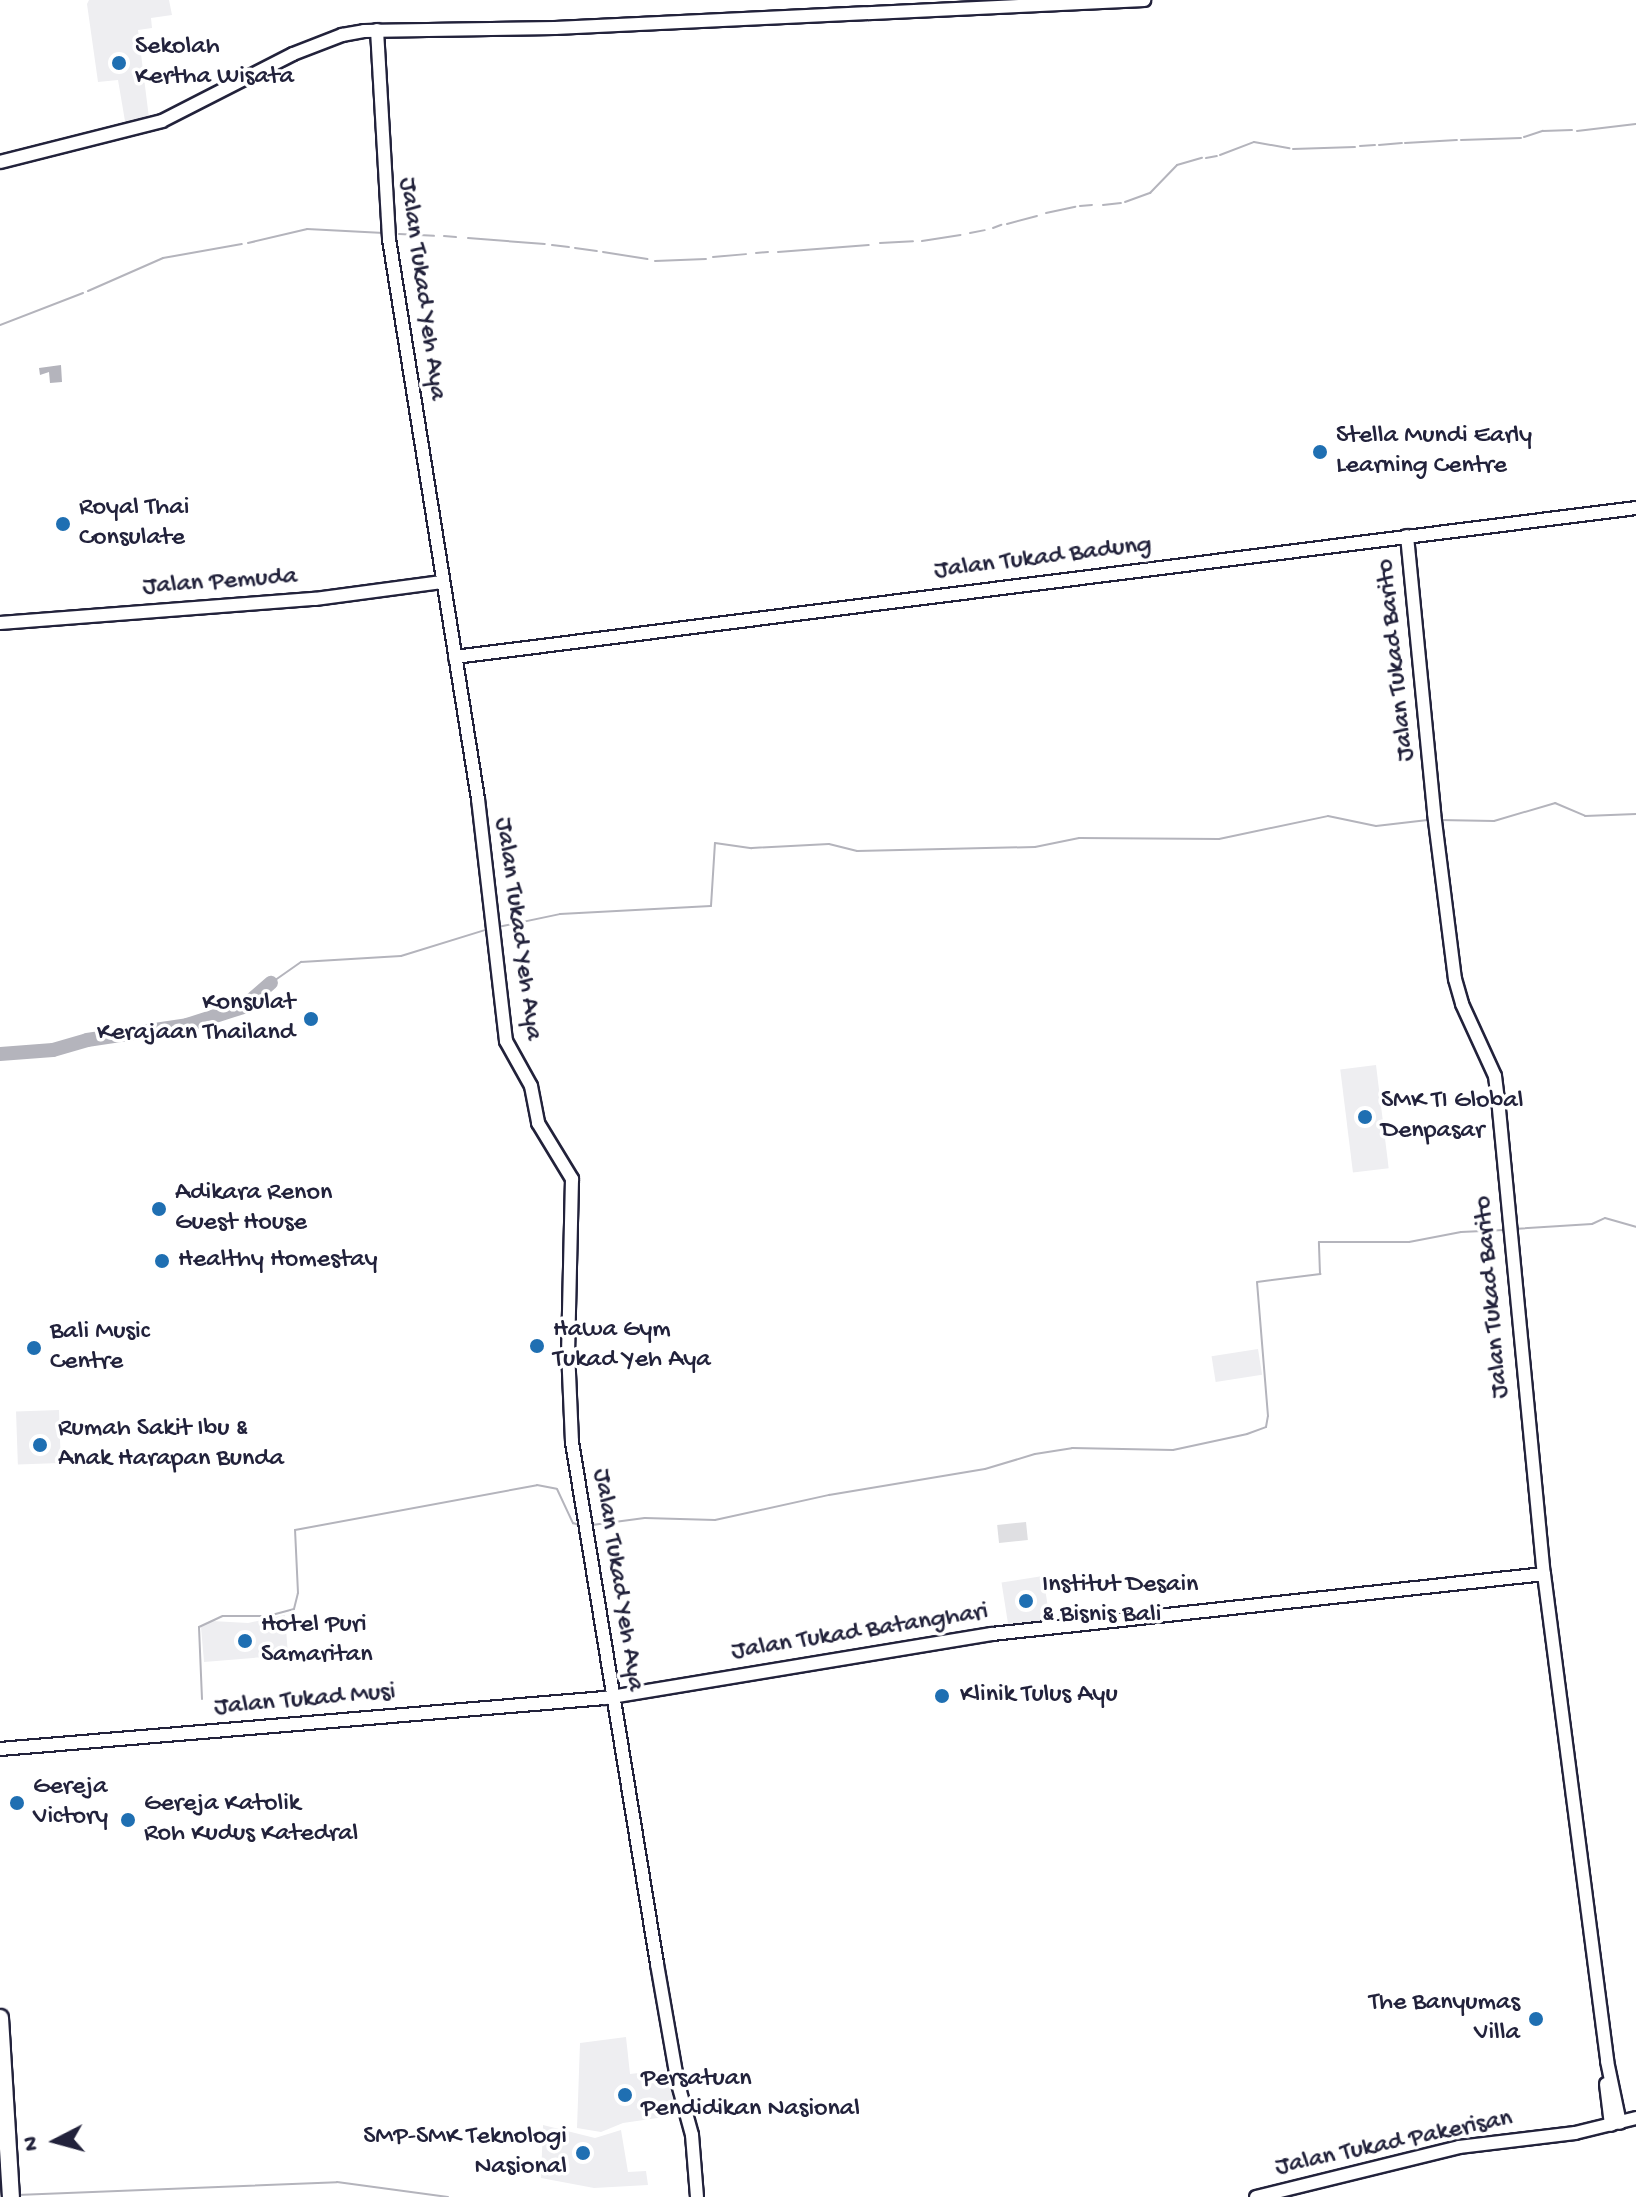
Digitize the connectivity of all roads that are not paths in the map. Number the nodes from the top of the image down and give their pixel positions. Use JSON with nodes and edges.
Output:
{"nodes":[{"id":1,"x":1144,"y":0,"type":"edge"},
{"id":2,"x":887,"y":6,"type":"edge"},
{"id":3,"x":377,"y":30,"type":"junction"},
{"id":4,"x":0,"y":162,"type":"edge"},
{"id":5,"x":1636,"y":508,"type":"edge"},
{"id":6,"x":1407,"y":536,"type":"junction"},
{"id":7,"x":442,"y":582,"type":"junction"},
{"id":8,"x":0,"y":623,"type":"edge"},
{"id":9,"x":455,"y":657,"type":"junction"},
{"id":10,"x":1544,"y":1574,"type":"junction"},
{"id":11,"x":614,"y":1697,"type":"junction"},
{"id":12,"x":0,"y":1749,"type":"edge"},
{"id":13,"x":0,"y":2019,"type":"edge"},
{"id":14,"x":1636,"y":2118,"type":"edge"},
{"id":15,"x":1615,"y":2124,"type":"junction"},
{"id":16,"x":11,"y":2196,"type":"edge"},
{"id":17,"x":697,"y":2197,"type":"edge"},
{"id":18,"x":1256,"y":2197,"type":"edge"}],
"edges":[{"from":1,"to":2,"type":"street"},
{"from":2,"to":3,"type":"street"},
{"from":3,"to":4,"type":"street"},
{"from":3,"to":7,"type":"street","name":"Jalan Tukad Yeh Aya"},
{"from":5,"to":6,"type":"street","name":"Jalan Tukad Badung"},
{"from":6,"to":9,"type":"street","name":"Jalan Tukad Badung"},
{"from":6,"to":10,"type":"street","name":"Jalan Tukad Barito"},
{"from":7,"to":8,"type":"street","name":"Jalan Pemuda"},
{"from":7,"to":9,"type":"street","name":"Jalan Tukad Yeh Aya"},
{"from":9,"to":11,"type":"street","name":"Jalan Tukad Yeh Aya"},
{"from":10,"to":11,"type":"street","name":"Jalan Tukad Batanghari"},
{"from":10,"to":15,"type":"street","name":"Jalan Tukad Barito"},
{"from":11,"to":12,"type":"street","name":"Jalan Tukad Musi"},
{"from":11,"to":17,"type":"street","name":"Jalan Tukad Yeh Aya"},
{"from":13,"to":16,"type":"main road"},
{"from":14,"to":15,"type":"street","name":"Jalan Tukad Pakerisan"},
{"from":15,"to":18,"type":"street","name":"Jalan Tukad Pakerisan"}]}
